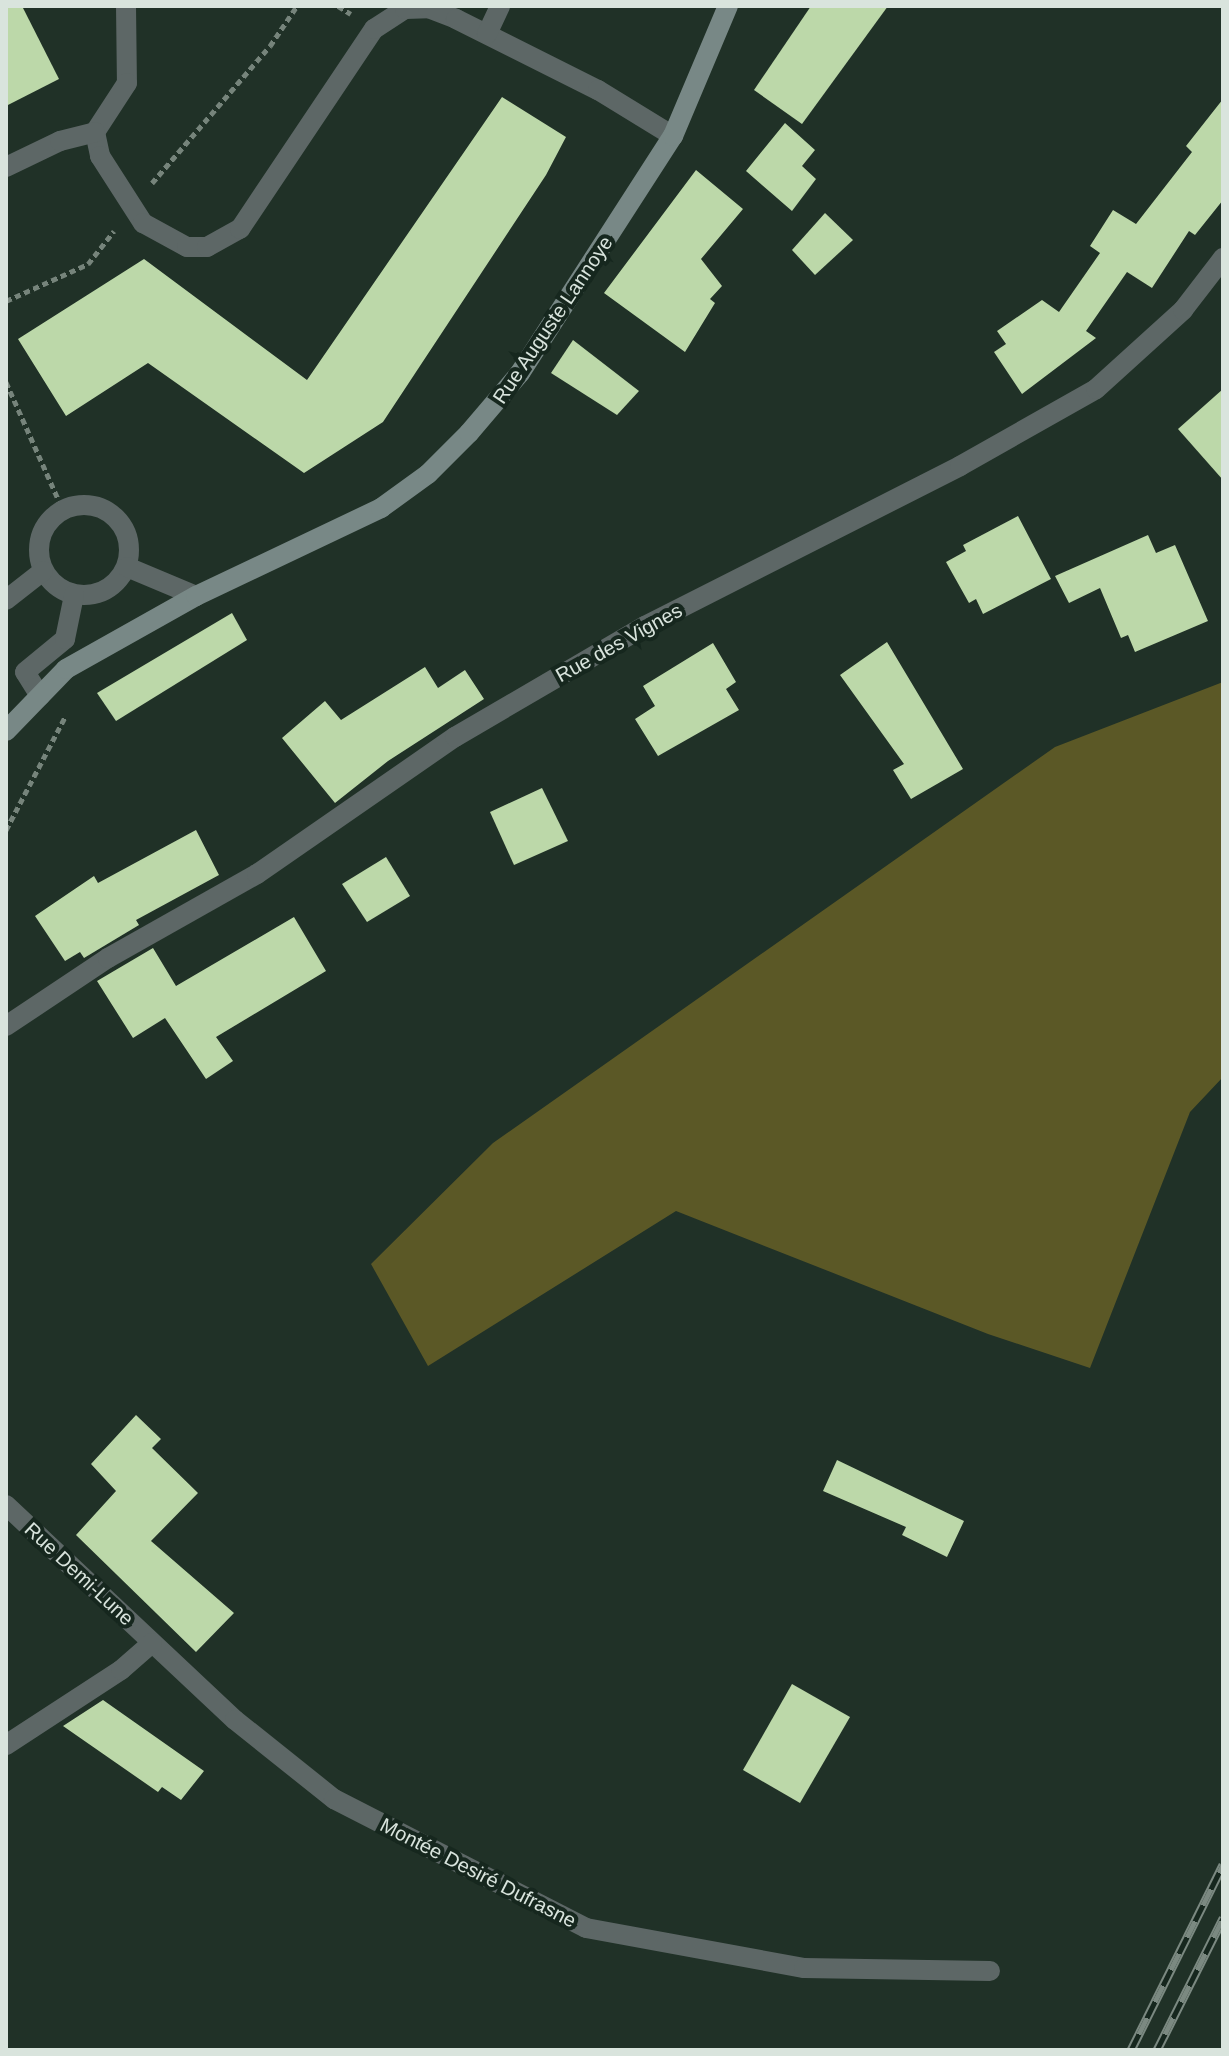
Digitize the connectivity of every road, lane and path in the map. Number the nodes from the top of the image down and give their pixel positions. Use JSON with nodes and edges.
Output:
{"nodes":[{"id":1,"x":126,"y":6,"type":"edge"},
{"id":2,"x":297,"y":6,"type":"edge"},
{"id":3,"x":500,"y":6,"type":"edge"},
{"id":4,"x":728,"y":6,"type":"edge"},
{"id":5,"x":487,"y":34,"type":"junction"},
{"id":6,"x":95,"y":132,"type":"junction"},
{"id":7,"x":673,"y":136,"type":"junction"},
{"id":8,"x":6,"y":167,"type":"edge"},
{"id":9,"x":133,"y":208,"type":"junction"},
{"id":10,"x":1223,"y":258,"type":"edge"},
{"id":11,"x":6,"y":301,"type":"edge"},
{"id":12,"x":6,"y":382,"type":"edge"},
{"id":13,"x":63,"y":510,"type":"junction"},
{"id":14,"x":127,"y":567,"type":"junction"},
{"id":15,"x":43,"y":571,"type":"junction"},
{"id":16,"x":74,"y":595,"type":"junction"},
{"id":17,"x":196,"y":596,"type":"junction"},
{"id":18,"x":6,"y":600,"type":"edge"},
{"id":19,"x":66,"y":669,"type":"junction"},
{"id":20,"x":40,"y":696,"type":"junction"},
{"id":21,"x":6,"y":731,"type":"edge"},
{"id":22,"x":6,"y":830,"type":"edge"},
{"id":23,"x":6,"y":1026,"type":"edge"},
{"id":24,"x":6,"y":1505,"type":"edge"},
{"id":25,"x":152,"y":1643,"type":"junction"},
{"id":26,"x":235,"y":1720,"type":"joint"},
{"id":27,"x":6,"y":1745,"type":"edge"},
{"id":28,"x":990,"y":1971,"type":"dead end"}],
"edges":[{"from":1,"to":6,"type":"street"},
{"from":2,"to":9,"type":"path"},
{"from":3,"to":5,"type":"street"},
{"from":4,"to":7,"type":"street","name":"Rue Auguste Lannoye"},
{"from":5,"to":7,"type":"street"},
{"from":5,"to":9,"type":"street"},
{"from":6,"to":8,"type":"street"},
{"from":6,"to":9,"type":"street"},
{"from":7,"to":17,"type":"street","name":"Rue Auguste Lannoye"},
{"from":9,"to":11,"type":"path"},
{"from":10,"to":23,"type":"street","name":"Rue des Vignes"},
{"from":12,"to":13,"type":"path"},
{"from":13,"to":14,"type":"street"},
{"from":13,"to":15,"type":"street"},
{"from":14,"to":16,"type":"street"},
{"from":14,"to":17,"type":"street"},
{"from":15,"to":16,"type":"street"},
{"from":15,"to":18,"type":"street"},
{"from":16,"to":20,"type":"street"},
{"from":17,"to":19,"type":"street","name":"Rue Auguste Lannoye"},
{"from":19,"to":20,"type":"street","name":"Rue Auguste Lannoye"},
{"from":19,"to":22,"type":"path"},
{"from":20,"to":21,"type":"street","name":"Rue Auguste Lannoye"},
{"from":24,"to":25,"type":"street","name":"Rue Demi-Lune"},
{"from":25,"to":26,"type":"street","name":"Rue Demi-Lune"},
{"from":25,"to":27,"type":"street","name":"Rue Demi-Lune"},
{"from":26,"to":28,"type":"street","name":"Montée Desiré Dufrasne"}]}
